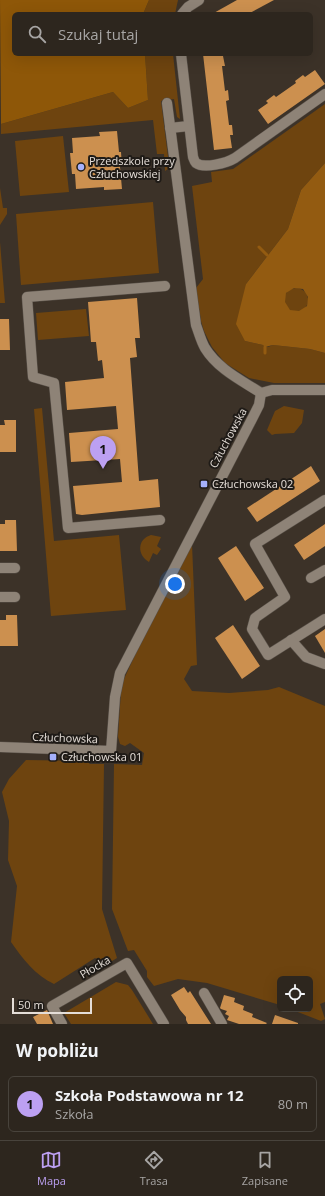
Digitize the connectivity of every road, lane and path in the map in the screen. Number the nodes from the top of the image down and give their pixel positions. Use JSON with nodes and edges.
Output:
{"nodes":[{"id":1,"x":200,"y":0,"type":"edge"},
{"id":2,"x":184,"y":12,"type":"edge"},
{"id":3,"x":181,"y":56,"type":"edge"},
{"id":4,"x":325,"y":94,"type":"edge"},
{"id":5,"x":166,"y":103,"type":"dead end"},
{"id":6,"x":189,"y":126,"type":"junction"},
{"id":7,"x":170,"y":128,"type":"junction"},
{"id":8,"x":165,"y":286,"type":"dead end"},
{"id":9,"x":325,"y":390,"type":"edge"},
{"id":10,"x":261,"y":393,"type":"junction"},
{"id":11,"x":325,"y":500,"type":"edge"},
{"id":12,"x":160,"y":520,"type":"dead end"},
{"id":13,"x":0,"y":568,"type":"edge"},
{"id":14,"x":15,"y":568,"type":"dead end"},
{"id":15,"x":325,"y":570,"type":"edge"},
{"id":16,"x":311,"y":578,"type":"dead end"},
{"id":17,"x":0,"y":597,"type":"edge"},
{"id":18,"x":15,"y":597,"type":"dead end"},
{"id":19,"x":325,"y":618,"type":"edge"},
{"id":20,"x":291,"y":640,"type":"junction"},
{"id":21,"x":325,"y":664,"type":"edge"},
{"id":22,"x":0,"y":748,"type":"edge"},
{"id":23,"x":204,"y":993,"type":"dead end"},
{"id":24,"x":62,"y":1024,"type":"edge"},
{"id":25,"x":164,"y":1024,"type":"edge"},
{"id":26,"x":222,"y":1024,"type":"edge"}],
"edges":[{"from":1,"to":2,"type":"street"},
{"from":3,"to":6,"type":"street"},
{"from":4,"to":6,"type":"street"},
{"from":5,"to":7,"type":"street"},
{"from":6,"to":7,"type":"street"},
{"from":7,"to":10,"type":"street"},
{"from":8,"to":12,"type":"street"},
{"from":9,"to":10,"type":"street"},
{"from":10,"to":22,"type":"street","name":"Człuchowska"},
{"from":11,"to":20,"type":"street"},
{"from":13,"to":14,"type":"street"},
{"from":15,"to":16,"type":"street"},
{"from":17,"to":18,"type":"street"},
{"from":19,"to":20,"type":"street"},
{"from":20,"to":21,"type":"street"},
{"from":23,"to":26,"type":"street"},
{"from":24,"to":25,"type":"street","name":"Płocka"}]}
